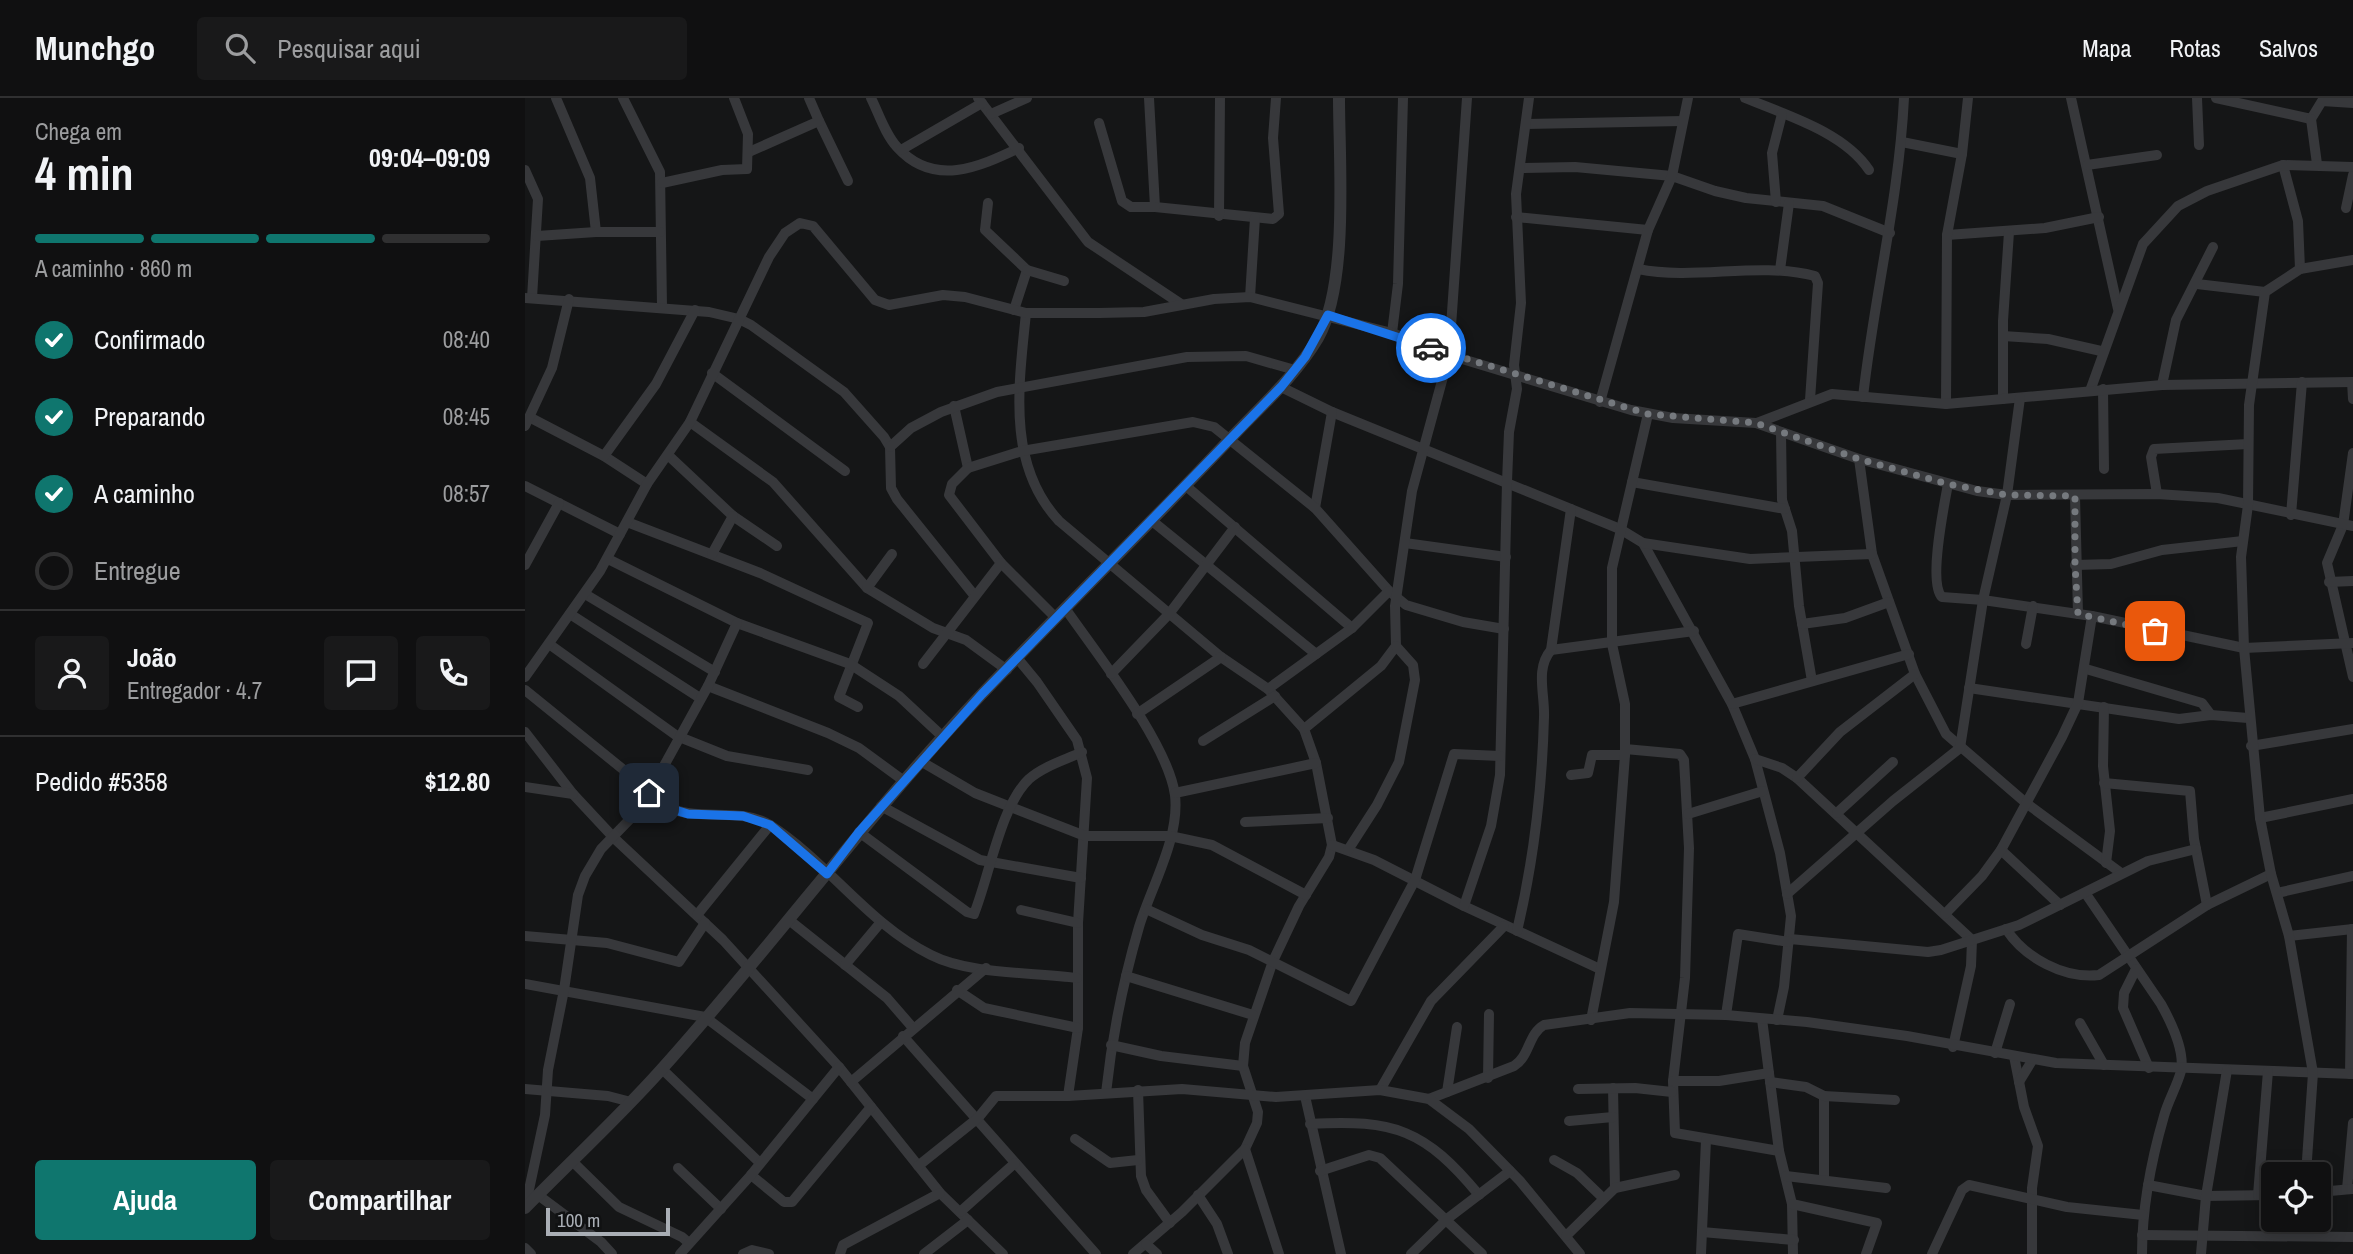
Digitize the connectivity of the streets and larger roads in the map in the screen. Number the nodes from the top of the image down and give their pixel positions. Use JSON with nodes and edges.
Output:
{"nodes":[{"id":1,"x":556,"y":98,"type":"edge"},
{"id":2,"x":623,"y":98,"type":"edge"},
{"id":3,"x":734,"y":98,"type":"edge"},
{"id":4,"x":809,"y":98,"type":"edge"},
{"id":5,"x":871,"y":98,"type":"edge"},
{"id":6,"x":1027,"y":98,"type":"edge"},
{"id":7,"x":1149,"y":98,"type":"edge"},
{"id":8,"x":1220,"y":98,"type":"edge"},
{"id":9,"x":1276,"y":98,"type":"edge"},
{"id":10,"x":1339,"y":98,"type":"edge"},
{"id":11,"x":1403,"y":98,"type":"edge"},
{"id":12,"x":1467,"y":98,"type":"edge"},
{"id":13,"x":1529,"y":98,"type":"edge"},
{"id":14,"x":1688,"y":98,"type":"edge"},
{"id":15,"x":1745,"y":98,"type":"edge"},
{"id":16,"x":1904,"y":98,"type":"edge"},
{"id":17,"x":1968,"y":98,"type":"edge"},
{"id":18,"x":2071,"y":98,"type":"edge"},
{"id":19,"x":2197,"y":98,"type":"edge"},
{"id":20,"x":2216,"y":98,"type":"edge"},
{"id":21,"x":2322,"y":99,"type":"edge"},
{"id":22,"x":980,"y":100,"type":"edge"},
{"id":23,"x":2353,"y":103,"type":"edge"},
{"id":24,"x":991,"y":114,"type":"junction"},
{"id":25,"x":1782,"y":114,"type":"junction"},
{"id":26,"x":2311,"y":119,"type":"junction"},
{"id":27,"x":819,"y":121,"type":"junction"},
{"id":28,"x":1683,"y":121,"type":"junction"},
{"id":29,"x":1099,"y":123,"type":"dead end"},
{"id":30,"x":1526,"y":124,"type":"junction"},
{"id":31,"x":1902,"y":142,"type":"junction"},
{"id":32,"x":2199,"y":145,"type":"dead end"},
{"id":33,"x":1019,"y":148,"type":"junction"},
{"id":34,"x":901,"y":150,"type":"junction"},
{"id":35,"x":749,"y":152,"type":"junction"},
{"id":36,"x":1962,"y":153,"type":"junction"},
{"id":37,"x":2157,"y":155,"type":"dead end"},
{"id":38,"x":2317,"y":164,"type":"junction"},
{"id":39,"x":2087,"y":165,"type":"junction"},
{"id":40,"x":2283,"y":165,"type":"junction"},
{"id":41,"x":2353,"y":167,"type":"edge"},
{"id":42,"x":1520,"y":168,"type":"junction"},
{"id":43,"x":525,"y":170,"type":"edge"},
{"id":44,"x":1869,"y":170,"type":"dead end"},
{"id":45,"x":2353,"y":175,"type":"edge"},
{"id":46,"x":1672,"y":176,"type":"junction"},
{"id":47,"x":848,"y":181,"type":"dead end"},
{"id":48,"x":662,"y":183,"type":"junction"},
{"id":49,"x":1776,"y":202,"type":"junction"},
{"id":50,"x":988,"y":203,"type":"dead end"},
{"id":51,"x":1789,"y":203,"type":"junction"},
{"id":52,"x":1154,"y":207,"type":"junction"},
{"id":53,"x":2346,"y":208,"type":"dead end"},
{"id":54,"x":1219,"y":216,"type":"junction"},
{"id":55,"x":1516,"y":217,"type":"junction"},
{"id":56,"x":2099,"y":217,"type":"junction"},
{"id":57,"x":1255,"y":218,"type":"junction"},
{"id":58,"x":1647,"y":230,"type":"junction"},
{"id":59,"x":596,"y":232,"type":"junction"},
{"id":60,"x":660,"y":232,"type":"junction"},
{"id":61,"x":2009,"y":232,"type":"junction"},
{"id":62,"x":1890,"y":233,"type":"junction"},
{"id":63,"x":1947,"y":235,"type":"junction"},
{"id":64,"x":537,"y":236,"type":"junction"},
{"id":65,"x":2213,"y":247,"type":"dead end"},
{"id":66,"x":2353,"y":260,"type":"edge"},
{"id":67,"x":1638,"y":269,"type":"junction"},
{"id":68,"x":2301,"y":269,"type":"junction"},
{"id":69,"x":1027,"y":270,"type":"junction"},
{"id":70,"x":1780,"y":270,"type":"junction"},
{"id":71,"x":1065,"y":281,"type":"dead end"},
{"id":72,"x":2197,"y":284,"type":"junction"},
{"id":73,"x":2265,"y":292,"type":"junction"},
{"id":74,"x":1249,"y":297,"type":"junction"},
{"id":75,"x":528,"y":298,"type":"edge"},
{"id":76,"x":569,"y":299,"type":"junction"},
{"id":77,"x":1181,"y":304,"type":"junction"},
{"id":78,"x":662,"y":306,"type":"junction"},
{"id":79,"x":2118,"y":309,"type":"junction"},
{"id":80,"x":695,"y":310,"type":"junction"},
{"id":81,"x":1014,"y":310,"type":"junction"},
{"id":82,"x":1026,"y":313,"type":"junction"},
{"id":83,"x":1328,"y":315,"type":"junction"},
{"id":84,"x":739,"y":318,"type":"junction"},
{"id":85,"x":1392,"y":333,"type":"junction"},
{"id":86,"x":2003,"y":336,"type":"junction"},
{"id":87,"x":2101,"y":351,"type":"junction"},
{"id":88,"x":1449,"y":355,"type":"junction"},
{"id":89,"x":1295,"y":370,"type":"junction"},
{"id":90,"x":712,"y":373,"type":"junction"},
{"id":91,"x":1515,"y":376,"type":"junction"},
{"id":92,"x":2302,"y":382,"type":"junction"},
{"id":93,"x":2353,"y":382,"type":"edge"},
{"id":94,"x":2251,"y":383,"type":"junction"},
{"id":95,"x":2162,"y":385,"type":"junction"},
{"id":96,"x":1281,"y":387,"type":"junction"},
{"id":97,"x":2103,"y":389,"type":"junction"},
{"id":98,"x":1019,"y":391,"type":"junction"},
{"id":99,"x":2090,"y":391,"type":"junction"},
{"id":100,"x":1863,"y":397,"type":"junction"},
{"id":101,"x":2019,"y":398,"type":"junction"},
{"id":102,"x":2003,"y":399,"type":"junction"},
{"id":103,"x":2353,"y":399,"type":"edge"},
{"id":104,"x":1810,"y":400,"type":"junction"},
{"id":105,"x":1600,"y":402,"type":"junction"},
{"id":106,"x":1946,"y":404,"type":"junction"},
{"id":107,"x":954,"y":406,"type":"junction"},
{"id":108,"x":1332,"y":412,"type":"junction"},
{"id":109,"x":1648,"y":414,"type":"junction"},
{"id":110,"x":528,"y":422,"type":"edge"},
{"id":111,"x":690,"y":422,"type":"junction"},
{"id":112,"x":1756,"y":423,"type":"junction"},
{"id":113,"x":1781,"y":432,"type":"junction"},
{"id":114,"x":1230,"y":439,"type":"junction"},
{"id":115,"x":2248,"y":444,"type":"junction"},
{"id":116,"x":890,"y":447,"type":"junction"},
{"id":117,"x":1422,"y":448,"type":"junction"},
{"id":118,"x":1022,"y":451,"type":"junction"},
{"id":119,"x":2353,"y":453,"type":"edge"},
{"id":120,"x":604,"y":456,"type":"junction"},
{"id":121,"x":669,"y":456,"type":"junction"},
{"id":122,"x":1859,"y":459,"type":"junction"},
{"id":123,"x":968,"y":468,"type":"junction"},
{"id":124,"x":2104,"y":469,"type":"dead end"},
{"id":125,"x":845,"y":471,"type":"dead end"},
{"id":126,"x":1507,"y":482,"type":"junction"},
{"id":127,"x":1632,"y":482,"type":"junction"},
{"id":128,"x":1948,"y":484,"type":"junction"},
{"id":129,"x":646,"y":485,"type":"junction"},
{"id":130,"x":525,"y":486,"type":"edge"},
{"id":131,"x":1186,"y":486,"type":"junction"},
{"id":132,"x":2157,"y":494,"type":"junction"},
{"id":133,"x":2007,"y":495,"type":"junction"},
{"id":134,"x":2075,"y":496,"type":"junction"},
{"id":135,"x":559,"y":503,"type":"junction"},
{"id":136,"x":2248,"y":505,"type":"junction"},
{"id":137,"x":1315,"y":508,"type":"junction"},
{"id":138,"x":1571,"y":509,"type":"junction"},
{"id":139,"x":1785,"y":509,"type":"junction"},
{"id":140,"x":2291,"y":515,"type":"junction"},
{"id":141,"x":733,"y":516,"type":"junction"},
{"id":142,"x":1151,"y":520,"type":"junction"},
{"id":143,"x":627,"y":522,"type":"junction"},
{"id":144,"x":2348,"y":525,"type":"edge"},
{"id":145,"x":1235,"y":527,"type":"junction"},
{"id":146,"x":1620,"y":529,"type":"junction"},
{"id":147,"x":620,"y":534,"type":"junction"},
{"id":148,"x":2243,"y":541,"type":"junction"},
{"id":149,"x":1405,"y":543,"type":"junction"},
{"id":150,"x":1643,"y":543,"type":"junction"},
{"id":151,"x":777,"y":546,"type":"dead end"},
{"id":152,"x":712,"y":554,"type":"junction"},
{"id":153,"x":892,"y":554,"type":"dead end"},
{"id":154,"x":1872,"y":554,"type":"junction"},
{"id":155,"x":1506,"y":557,"type":"junction"},
{"id":156,"x":608,"y":559,"type":"junction"},
{"id":157,"x":1795,"y":559,"type":"junction"},
{"id":158,"x":1110,"y":562,"type":"junction"},
{"id":159,"x":1002,"y":563,"type":"junction"},
{"id":160,"x":525,"y":565,"type":"edge"},
{"id":161,"x":2075,"y":565,"type":"junction"},
{"id":162,"x":1204,"y":567,"type":"junction"},
{"id":163,"x":2353,"y":581,"type":"edge"},
{"id":164,"x":2329,"y":582,"type":"junction"},
{"id":165,"x":867,"y":588,"type":"junction"},
{"id":166,"x":585,"y":594,"type":"junction"},
{"id":167,"x":1392,"y":594,"type":"junction"},
{"id":168,"x":974,"y":595,"type":"junction"},
{"id":169,"x":1983,"y":600,"type":"junction"},
{"id":170,"x":1889,"y":602,"type":"junction"},
{"id":171,"x":2033,"y":606,"type":"junction"},
{"id":172,"x":1060,"y":613,"type":"junction"},
{"id":173,"x":570,"y":614,"type":"junction"},
{"id":174,"x":1169,"y":614,"type":"junction"},
{"id":175,"x":2078,"y":614,"type":"junction"},
{"id":176,"x":2092,"y":616,"type":"junction"},
{"id":177,"x":737,"y":624,"type":"junction"},
{"id":178,"x":1802,"y":624,"type":"junction"},
{"id":179,"x":1352,"y":628,"type":"junction"},
{"id":180,"x":1504,"y":629,"type":"junction"},
{"id":181,"x":1693,"y":631,"type":"junction"},
{"id":182,"x":949,"y":632,"type":"junction"},
{"id":183,"x":549,"y":643,"type":"junction"},
{"id":184,"x":2348,"y":643,"type":"edge"},
{"id":185,"x":1612,"y":644,"type":"junction"},
{"id":186,"x":2026,"y":644,"type":"dead end"},
{"id":187,"x":1397,"y":646,"type":"junction"},
{"id":188,"x":2244,"y":648,"type":"junction"},
{"id":189,"x":1551,"y":650,"type":"junction"},
{"id":190,"x":1316,"y":654,"type":"junction"},
{"id":191,"x":1909,"y":654,"type":"junction"},
{"id":192,"x":1221,"y":657,"type":"junction"},
{"id":193,"x":1018,"y":659,"type":"junction"},
{"id":194,"x":850,"y":664,"type":"junction"},
{"id":195,"x":923,"y":664,"type":"dead end"},
{"id":196,"x":2086,"y":669,"type":"junction"},
{"id":197,"x":1007,"y":670,"type":"junction"},
{"id":198,"x":715,"y":672,"type":"junction"},
{"id":199,"x":1111,"y":674,"type":"junction"},
{"id":200,"x":1915,"y":674,"type":"junction"},
{"id":201,"x":525,"y":677,"type":"edge"},
{"id":202,"x":2353,"y":677,"type":"edge"},
{"id":203,"x":1812,"y":681,"type":"junction"},
{"id":204,"x":708,"y":686,"type":"junction"},
{"id":205,"x":1969,"y":688,"type":"junction"},
{"id":206,"x":525,"y":691,"type":"edge"},
{"id":207,"x":1271,"y":693,"type":"junction"},
{"id":208,"x":700,"y":698,"type":"junction"},
{"id":209,"x":2078,"y":703,"type":"junction"},
{"id":210,"x":1732,"y":704,"type":"junction"},
{"id":211,"x":858,"y":707,"type":"dead end"},
{"id":212,"x":2104,"y":707,"type":"junction"},
{"id":213,"x":1137,"y":715,"type":"junction"},
{"id":214,"x":2211,"y":715,"type":"junction"},
{"id":215,"x":2248,"y":718,"type":"junction"},
{"id":216,"x":1304,"y":729,"type":"junction"},
{"id":217,"x":2353,"y":729,"type":"edge"},
{"id":218,"x":525,"y":732,"type":"edge"},
{"id":219,"x":677,"y":736,"type":"junction"},
{"id":220,"x":943,"y":737,"type":"junction"},
{"id":221,"x":1203,"y":740,"type":"dead end"},
{"id":222,"x":2251,"y":746,"type":"junction"},
{"id":223,"x":1960,"y":748,"type":"junction"},
{"id":224,"x":1082,"y":752,"type":"junction"},
{"id":225,"x":1625,"y":752,"type":"junction"},
{"id":226,"x":1500,"y":756,"type":"junction"},
{"id":227,"x":1755,"y":759,"type":"junction"},
{"id":228,"x":922,"y":762,"type":"junction"},
{"id":229,"x":1893,"y":762,"type":"dead end"},
{"id":230,"x":1316,"y":763,"type":"junction"},
{"id":231,"x":808,"y":770,"type":"dead end"},
{"id":232,"x":1571,"y":775,"type":"dead end"},
{"id":233,"x":1797,"y":778,"type":"junction"},
{"id":234,"x":904,"y":781,"type":"junction"},
{"id":235,"x":2104,"y":783,"type":"junction"},
{"id":236,"x":525,"y":788,"type":"edge"},
{"id":237,"x":1763,"y":792,"type":"junction"},
{"id":238,"x":649,"y":793,"type":"junction"},
{"id":239,"x":1175,"y":793,"type":"junction"},
{"id":240,"x":572,"y":794,"type":"junction"},
{"id":241,"x":2353,"y":799,"type":"edge"},
{"id":242,"x":2026,"y":803,"type":"junction"},
{"id":243,"x":881,"y":806,"type":"junction"},
{"id":244,"x":1009,"y":808,"type":"junction"},
{"id":245,"x":1837,"y":813,"type":"junction"},
{"id":246,"x":1688,"y":814,"type":"junction"},
{"id":247,"x":1328,"y":818,"type":"junction"},
{"id":248,"x":2260,"y":818,"type":"junction"},
{"id":249,"x":1245,"y":822,"type":"dead end"},
{"id":250,"x":770,"y":825,"type":"junction"},
{"id":251,"x":1858,"y":831,"type":"junction"},
{"id":252,"x":859,"y":832,"type":"junction"},
{"id":253,"x":1085,"y":836,"type":"junction"},
{"id":254,"x":1170,"y":836,"type":"junction"},
{"id":255,"x":614,"y":838,"type":"junction"},
{"id":256,"x":1332,"y":845,"type":"junction"},
{"id":257,"x":2196,"y":849,"type":"junction"},
{"id":258,"x":1348,"y":850,"type":"junction"},
{"id":259,"x":2001,"y":850,"type":"junction"},
{"id":260,"x":2106,"y":863,"type":"junction"},
{"id":261,"x":992,"y":864,"type":"junction"},
{"id":262,"x":2121,"y":873,"type":"junction"},
{"id":263,"x":827,"y":874,"type":"junction"},
{"id":264,"x":2270,"y":874,"type":"junction"},
{"id":265,"x":2353,"y":876,"type":"edge"},
{"id":266,"x":1081,"y":878,"type":"junction"},
{"id":267,"x":1415,"y":880,"type":"junction"},
{"id":268,"x":2277,"y":893,"type":"junction"},
{"id":269,"x":1787,"y":894,"type":"junction"},
{"id":270,"x":2085,"y":894,"type":"junction"},
{"id":271,"x":1306,"y":895,"type":"junction"},
{"id":272,"x":2060,"y":905,"type":"junction"},
{"id":273,"x":2207,"y":905,"type":"junction"},
{"id":274,"x":1464,"y":906,"type":"junction"},
{"id":275,"x":1146,"y":909,"type":"junction"},
{"id":276,"x":1021,"y":910,"type":"dead end"},
{"id":277,"x":1945,"y":914,"type":"junction"},
{"id":278,"x":697,"y":915,"type":"junction"},
{"id":279,"x":789,"y":920,"type":"junction"},
{"id":280,"x":881,"y":922,"type":"junction"},
{"id":281,"x":705,"y":923,"type":"junction"},
{"id":282,"x":1078,"y":923,"type":"junction"},
{"id":283,"x":1504,"y":926,"type":"junction"},
{"id":284,"x":2006,"y":929,"type":"junction"},
{"id":285,"x":2352,"y":929,"type":"edge"},
{"id":286,"x":1517,"y":930,"type":"junction"},
{"id":287,"x":525,"y":936,"type":"edge"},
{"id":288,"x":2289,"y":936,"type":"junction"},
{"id":289,"x":572,"y":938,"type":"junction"},
{"id":290,"x":1972,"y":940,"type":"junction"},
{"id":291,"x":1789,"y":941,"type":"junction"},
{"id":292,"x":2128,"y":956,"type":"junction"},
{"id":293,"x":1273,"y":961,"type":"junction"},
{"id":294,"x":845,"y":965,"type":"junction"},
{"id":295,"x":748,"y":968,"type":"junction"},
{"id":296,"x":986,"y":968,"type":"junction"},
{"id":297,"x":1599,"y":969,"type":"junction"},
{"id":298,"x":2136,"y":969,"type":"junction"},
{"id":299,"x":1126,"y":976,"type":"junction"},
{"id":300,"x":1077,"y":978,"type":"junction"},
{"id":301,"x":525,"y":984,"type":"edge"},
{"id":302,"x":565,"y":990,"type":"junction"},
{"id":303,"x":957,"y":990,"type":"junction"},
{"id":304,"x":2010,"y":1004,"type":"dead end"},
{"id":305,"x":1489,"y":1014,"type":"dead end"},
{"id":306,"x":1681,"y":1014,"type":"junction"},
{"id":307,"x":1253,"y":1015,"type":"junction"},
{"id":308,"x":1726,"y":1015,"type":"junction"},
{"id":309,"x":705,"y":1017,"type":"junction"},
{"id":310,"x":1762,"y":1019,"type":"junction"},
{"id":311,"x":1591,"y":1020,"type":"junction"},
{"id":312,"x":1777,"y":1020,"type":"junction"},
{"id":313,"x":2080,"y":1023,"type":"dead end"},
{"id":314,"x":1457,"y":1027,"type":"dead end"},
{"id":315,"x":913,"y":1028,"type":"junction"},
{"id":316,"x":1078,"y":1028,"type":"junction"},
{"id":317,"x":903,"y":1036,"type":"junction"},
{"id":318,"x":1111,"y":1045,"type":"junction"},
{"id":319,"x":1953,"y":1046,"type":"junction"},
{"id":320,"x":1995,"y":1053,"type":"junction"},
{"id":321,"x":2014,"y":1056,"type":"junction"},
{"id":322,"x":2033,"y":1059,"type":"junction"},
{"id":323,"x":2104,"y":1065,"type":"junction"},
{"id":324,"x":1243,"y":1066,"type":"junction"},
{"id":325,"x":839,"y":1067,"type":"junction"},
{"id":326,"x":2149,"y":1068,"type":"junction"},
{"id":327,"x":662,"y":1069,"type":"junction"},
{"id":328,"x":2181,"y":1069,"type":"junction"},
{"id":329,"x":2227,"y":1070,"type":"junction"},
{"id":330,"x":2268,"y":1072,"type":"junction"},
{"id":331,"x":2313,"y":1073,"type":"junction"},
{"id":332,"x":2351,"y":1074,"type":"edge"},
{"id":333,"x":1769,"y":1077,"type":"junction"},
{"id":334,"x":1488,"y":1078,"type":"junction"},
{"id":335,"x":851,"y":1082,"type":"junction"},
{"id":336,"x":2019,"y":1082,"type":"junction"},
{"id":337,"x":1672,"y":1087,"type":"junction"},
{"id":338,"x":1578,"y":1088,"type":"dead end"},
{"id":339,"x":1613,"y":1088,"type":"junction"},
{"id":340,"x":525,"y":1089,"type":"edge"},
{"id":341,"x":1138,"y":1090,"type":"junction"},
{"id":342,"x":1380,"y":1090,"type":"junction"},
{"id":343,"x":546,"y":1091,"type":"junction"},
{"id":344,"x":1106,"y":1093,"type":"junction"},
{"id":345,"x":1447,"y":1093,"type":"junction"},
{"id":346,"x":1251,"y":1094,"type":"junction"},
{"id":347,"x":1068,"y":1096,"type":"junction"},
{"id":348,"x":1305,"y":1096,"type":"junction"},
{"id":349,"x":1825,"y":1096,"type":"junction"},
{"id":350,"x":813,"y":1098,"type":"junction"},
{"id":351,"x":1429,"y":1099,"type":"junction"},
{"id":352,"x":1895,"y":1100,"type":"dead end"},
{"id":353,"x":631,"y":1102,"type":"junction"},
{"id":354,"x":871,"y":1107,"type":"junction"},
{"id":355,"x":1613,"y":1117,"type":"junction"},
{"id":356,"x":978,"y":1118,"type":"junction"},
{"id":357,"x":1569,"y":1121,"type":"dead end"},
{"id":358,"x":2353,"y":1123,"type":"edge"},
{"id":359,"x":1310,"y":1124,"type":"junction"},
{"id":360,"x":1075,"y":1139,"type":"dead end"},
{"id":361,"x":1706,"y":1140,"type":"junction"},
{"id":362,"x":1245,"y":1149,"type":"junction"},
{"id":363,"x":1779,"y":1152,"type":"junction"},
{"id":364,"x":1138,"y":1160,"type":"junction"},
{"id":365,"x":1554,"y":1160,"type":"dead end"},
{"id":366,"x":573,"y":1161,"type":"junction"},
{"id":367,"x":2307,"y":1162,"type":"edge"},
{"id":368,"x":760,"y":1163,"type":"junction"},
{"id":369,"x":1014,"y":1163,"type":"junction"},
{"id":370,"x":918,"y":1166,"type":"junction"},
{"id":371,"x":678,"y":1168,"type":"dead end"},
{"id":372,"x":1320,"y":1171,"type":"junction"},
{"id":373,"x":1510,"y":1171,"type":"junction"},
{"id":374,"x":751,"y":1175,"type":"junction"},
{"id":375,"x":1675,"y":1175,"type":"dead end"},
{"id":376,"x":1786,"y":1175,"type":"junction"},
{"id":377,"x":1824,"y":1179,"type":"junction"},
{"id":378,"x":2148,"y":1185,"type":"junction"},
{"id":379,"x":1615,"y":1188,"type":"junction"},
{"id":380,"x":1886,"y":1188,"type":"dead end"},
{"id":381,"x":2350,"y":1189,"type":"edge"},
{"id":382,"x":2331,"y":1191,"type":"edge"},
{"id":383,"x":940,"y":1193,"type":"junction"},
{"id":384,"x":1198,"y":1195,"type":"junction"},
{"id":385,"x":1479,"y":1195,"type":"junction"},
{"id":386,"x":2258,"y":1195,"type":"joint"},
{"id":387,"x":2206,"y":1196,"type":"junction"},
{"id":388,"x":1603,"y":1198,"type":"junction"},
{"id":389,"x":2033,"y":1199,"type":"junction"},
{"id":390,"x":530,"y":1200,"type":"edge"},
{"id":391,"x":1793,"y":1204,"type":"junction"},
{"id":392,"x":721,"y":1209,"type":"junction"},
{"id":393,"x":2143,"y":1215,"type":"junction"},
{"id":394,"x":964,"y":1216,"type":"junction"},
{"id":395,"x":1447,"y":1219,"type":"junction"},
{"id":396,"x":1170,"y":1223,"type":"junction"},
{"id":397,"x":1702,"y":1232,"type":"junction"},
{"id":398,"x":1566,"y":1236,"type":"junction"},
{"id":399,"x":2142,"y":1236,"type":"junction"},
{"id":400,"x":2202,"y":1237,"type":"junction"},
{"id":401,"x":2353,"y":1237,"type":"edge"},
{"id":402,"x":1794,"y":1240,"type":"junction"},
{"id":403,"x":689,"y":1243,"type":"junction"},
{"id":404,"x":1146,"y":1244,"type":"junction"},
{"id":405,"x":525,"y":1248,"type":"edge"},
{"id":406,"x":531,"y":1254,"type":"edge"},
{"id":407,"x":612,"y":1254,"type":"edge"},
{"id":408,"x":680,"y":1254,"type":"edge"},
{"id":409,"x":743,"y":1254,"type":"edge"},
{"id":410,"x":769,"y":1254,"type":"edge"},
{"id":411,"x":840,"y":1254,"type":"edge"},
{"id":412,"x":924,"y":1254,"type":"edge"},
{"id":413,"x":1003,"y":1254,"type":"edge"},
{"id":414,"x":1096,"y":1254,"type":"edge"},
{"id":415,"x":1133,"y":1254,"type":"edge"},
{"id":416,"x":1157,"y":1254,"type":"edge"},
{"id":417,"x":1229,"y":1254,"type":"edge"},
{"id":418,"x":1279,"y":1254,"type":"edge"},
{"id":419,"x":1341,"y":1254,"type":"edge"},
{"id":420,"x":1411,"y":1254,"type":"edge"},
{"id":421,"x":1482,"y":1254,"type":"edge"},
{"id":422,"x":1580,"y":1254,"type":"edge"},
{"id":423,"x":1701,"y":1254,"type":"edge"},
{"id":424,"x":1793,"y":1254,"type":"edge"},
{"id":425,"x":1866,"y":1254,"type":"edge"},
{"id":426,"x":1932,"y":1254,"type":"edge"},
{"id":427,"x":2032,"y":1254,"type":"edge"},
{"id":428,"x":2141,"y":1254,"type":"edge"},
{"id":429,"x":2201,"y":1254,"type":"edge"}],
"edges":[{"from":1,"to":59,"type":"street"},
{"from":2,"to":48,"type":"street"},
{"from":3,"to":35,"type":"street"},
{"from":4,"to":27,"type":"street"},
{"from":5,"to":34,"type":"street"},
{"from":6,"to":24,"type":"street"},
{"from":7,"to":52,"type":"street"},
{"from":8,"to":54,"type":"street"},
{"from":9,"to":57,"type":"street"},
{"from":10,"to":83,"type":"street"},
{"from":11,"to":85,"type":"street"},
{"from":12,"to":88,"type":"street"},
{"from":13,"to":30,"type":"street"},
{"from":14,"to":28,"type":"street"},
{"from":15,"to":25,"type":"street"},
{"from":16,"to":31,"type":"street"},
{"from":17,"to":36,"type":"street"},
{"from":18,"to":39,"type":"street"},
{"from":19,"to":32,"type":"street"},
{"from":20,"to":26,"type":"street"},
{"from":21,"to":23,"type":"street"},
{"from":21,"to":26,"type":"street"},
{"from":22,"to":24,"type":"street"},
{"from":22,"to":34,"type":"street"},
{"from":24,"to":33,"type":"street"},
{"from":25,"to":44,"type":"street"},
{"from":25,"to":49,"type":"street"},
{"from":26,"to":38,"type":"street"},
{"from":27,"to":35,"type":"street"},
{"from":27,"to":47,"type":"street"},
{"from":28,"to":30,"type":"street"},
{"from":28,"to":46,"type":"street"},
{"from":29,"to":52,"type":"street"},
{"from":30,"to":42,"type":"street"},
{"from":31,"to":36,"type":"street"},
{"from":31,"to":62,"type":"street"},
{"from":33,"to":34,"type":"street"},
{"from":33,"to":77,"type":"street"},
{"from":35,"to":48,"type":"street"},
{"from":36,"to":63,"type":"street"},
{"from":37,"to":39,"type":"street"},
{"from":38,"to":40,"type":"street"},
{"from":38,"to":41,"type":"street"},
{"from":39,"to":56,"type":"street"},
{"from":40,"to":68,"type":"street"},
{"from":40,"to":79,"type":"street"},
{"from":42,"to":46,"type":"street"},
{"from":42,"to":55,"type":"street"},
{"from":43,"to":64,"type":"street"},
{"from":45,"to":53,"type":"street"},
{"from":46,"to":49,"type":"street"},
{"from":46,"to":58,"type":"street"},
{"from":48,"to":60,"type":"street"},
{"from":49,"to":51,"type":"street"},
{"from":50,"to":69,"type":"street"},
{"from":51,"to":62,"type":"street"},
{"from":51,"to":70,"type":"street"},
{"from":52,"to":54,"type":"street"},
{"from":54,"to":57,"type":"street"},
{"from":55,"to":58,"type":"street"},
{"from":55,"to":91,"type":"street"},
{"from":56,"to":61,"type":"street"},
{"from":56,"to":79,"type":"street"},
{"from":57,"to":74,"type":"street"},
{"from":58,"to":67,"type":"street"},
{"from":59,"to":60,"type":"street"},
{"from":59,"to":64,"type":"street"},
{"from":60,"to":78,"type":"street"},
{"from":61,"to":63,"type":"street"},
{"from":61,"to":86,"type":"street"},
{"from":62,"to":100,"type":"street"},
{"from":63,"to":106,"type":"street"},
{"from":64,"to":75,"type":"street"},
{"from":65,"to":72,"type":"street"},
{"from":66,"to":68,"type":"street"},
{"from":67,"to":70,"type":"street"},
{"from":67,"to":105,"type":"street"},
{"from":68,"to":73,"type":"street"},
{"from":69,"to":71,"type":"street"},
{"from":69,"to":81,"type":"street"},
{"from":70,"to":104,"type":"street"},
{"from":72,"to":73,"type":"street"},
{"from":72,"to":95,"type":"street"},
{"from":73,"to":94,"type":"street"},
{"from":74,"to":77,"type":"street"},
{"from":74,"to":83,"type":"street"},
{"from":75,"to":76,"type":"street"},
{"from":76,"to":78,"type":"street"},
{"from":76,"to":110,"type":"street"},
{"from":77,"to":82,"type":"street"},
{"from":78,"to":80,"type":"street"},
{"from":79,"to":87,"type":"street"},
{"from":80,"to":84,"type":"street"},
{"from":80,"to":120,"type":"street"},
{"from":81,"to":82,"type":"street"},
{"from":81,"to":84,"type":"street"},
{"from":82,"to":98,"type":"street"},
{"from":83,"to":85,"type":"street"},
{"from":83,"to":89,"type":"street"},
{"from":84,"to":90,"type":"street"},
{"from":84,"to":116,"type":"street"},
{"from":85,"to":88,"type":"street"},
{"from":86,"to":87,"type":"street"},
{"from":86,"to":102,"type":"street"},
{"from":87,"to":99,"type":"street"},
{"from":88,"to":91,"type":"street"},
{"from":88,"to":117,"type":"street"},
{"from":89,"to":96,"type":"street"},
{"from":89,"to":98,"type":"street"},
{"from":90,"to":111,"type":"street"},
{"from":90,"to":125,"type":"street"},
{"from":91,"to":105,"type":"street"},
{"from":91,"to":126,"type":"street"},
{"from":92,"to":93,"type":"street"},
{"from":92,"to":94,"type":"street"},
{"from":92,"to":140,"type":"street"},
{"from":93,"to":103,"type":"street"},
{"from":94,"to":95,"type":"street"},
{"from":94,"to":115,"type":"street"},
{"from":95,"to":97,"type":"street"},
{"from":96,"to":108,"type":"street"},
{"from":96,"to":114,"type":"street"},
{"from":97,"to":99,"type":"street"},
{"from":97,"to":124,"type":"street"},
{"from":98,"to":107,"type":"street"},
{"from":98,"to":118,"type":"street"},
{"from":99,"to":101,"type":"street"},
{"from":100,"to":104,"type":"street"},
{"from":100,"to":106,"type":"street"},
{"from":101,"to":102,"type":"street"},
{"from":101,"to":133,"type":"street"},
{"from":102,"to":106,"type":"street"},
{"from":104,"to":112,"type":"street"},
{"from":105,"to":109,"type":"street"},
{"from":107,"to":116,"type":"street"},
{"from":107,"to":123,"type":"street"},
{"from":108,"to":117,"type":"street"},
{"from":108,"to":137,"type":"street"},
{"from":109,"to":112,"type":"street"},
{"from":109,"to":127,"type":"street"},
{"from":110,"to":120,"type":"street"},
{"from":111,"to":121,"type":"street"},
{"from":111,"to":165,"type":"street"},
{"from":112,"to":113,"type":"street"},
{"from":113,"to":122,"type":"street"},
{"from":113,"to":139,"type":"street"},
{"from":114,"to":118,"type":"street"},
{"from":114,"to":131,"type":"street"},
{"from":114,"to":137,"type":"street"},
{"from":115,"to":132,"type":"street"},
{"from":115,"to":136,"type":"street"},
{"from":116,"to":168,"type":"street"},
{"from":117,"to":126,"type":"street"},
{"from":117,"to":149,"type":"street"},
{"from":118,"to":123,"type":"street"},
{"from":118,"to":158,"type":"street"},
{"from":119,"to":144,"type":"street"},
{"from":120,"to":129,"type":"street"},
{"from":121,"to":129,"type":"street"},
{"from":121,"to":141,"type":"street"},
{"from":122,"to":128,"type":"street"},
{"from":122,"to":154,"type":"street"},
{"from":123,"to":159,"type":"street"},
{"from":126,"to":138,"type":"street"},
{"from":126,"to":155,"type":"street"},
{"from":127,"to":139,"type":"street"},
{"from":127,"to":146,"type":"street"},
{"from":128,"to":133,"type":"street"},
{"from":128,"to":169,"type":"street"},
{"from":129,"to":143,"type":"street"},
{"from":130,"to":135,"type":"street"},
{"from":131,"to":142,"type":"street"},
{"from":131,"to":145,"type":"street"},
{"from":132,"to":134,"type":"street"},
{"from":132,"to":136,"type":"street"},
{"from":133,"to":134,"type":"street"},
{"from":133,"to":169,"type":"street"},
{"from":134,"to":161,"type":"street"},
{"from":135,"to":147,"type":"street"},
{"from":135,"to":160,"type":"street"},
{"from":136,"to":140,"type":"street"},
{"from":136,"to":148,"type":"street"},
{"from":137,"to":167,"type":"street"},
{"from":138,"to":146,"type":"street"},
{"from":138,"to":189,"type":"street"},
{"from":139,"to":157,"type":"street"},
{"from":140,"to":144,"type":"street"},
{"from":141,"to":151,"type":"street"},
{"from":141,"to":152,"type":"street"},
{"from":142,"to":158,"type":"street"},
{"from":142,"to":162,"type":"street"},
{"from":143,"to":147,"type":"street"},
{"from":143,"to":152,"type":"street"},
{"from":144,"to":164,"type":"street"},
{"from":145,"to":162,"type":"street"},
{"from":145,"to":179,"type":"street"},
{"from":146,"to":150,"type":"street"},
{"from":146,"to":185,"type":"street"},
{"from":147,"to":156,"type":"street"},
{"from":148,"to":161,"type":"street"},
{"from":148,"to":188,"type":"street"},
{"from":149,"to":155,"type":"street"},
{"from":149,"to":167,"type":"street"},
{"from":150,"to":157,"type":"street"},
{"from":150,"to":181,"type":"street"},
{"from":152,"to":194,"type":"street"},
{"from":153,"to":165,"type":"street"},
{"from":154,"to":157,"type":"street"},
{"from":154,"to":170,"type":"street"},
{"from":155,"to":180,"type":"street"},
{"from":156,"to":166,"type":"street"},
{"from":156,"to":177,"type":"street"},
{"from":157,"to":178,"type":"street"},
{"from":158,"to":172,"type":"street"},
{"from":158,"to":174,"type":"street"},
{"from":159,"to":168,"type":"street"},
{"from":159,"to":172,"type":"street"},
{"from":161,"to":175,"type":"street"},
{"from":162,"to":174,"type":"street"},
{"from":162,"to":190,"type":"street"},
{"from":163,"to":164,"type":"street"},
{"from":164,"to":184,"type":"street"},
{"from":165,"to":182,"type":"street"},
{"from":166,"to":173,"type":"street"},
{"from":166,"to":198,"type":"street"},
{"from":167,"to":179,"type":"street"},
{"from":167,"to":180,"type":"street"},
{"from":167,"to":187,"type":"street"},
{"from":168,"to":182,"type":"street"},
{"from":169,"to":171,"type":"street"},
{"from":169,"to":205,"type":"street"},
{"from":170,"to":178,"type":"street"},
{"from":170,"to":191,"type":"street"},
{"from":171,"to":175,"type":"street"},
{"from":171,"to":186,"type":"street"},
{"from":172,"to":193,"type":"street"},
{"from":172,"to":199,"type":"street"},
{"from":173,"to":183,"type":"street"},
{"from":173,"to":208,"type":"street"},
{"from":174,"to":192,"type":"street"},
{"from":174,"to":199,"type":"street"},
{"from":175,"to":176,"type":"street"},
{"from":176,"to":188,"type":"street"},
{"from":176,"to":196,"type":"street"},
{"from":177,"to":194,"type":"street"},
{"from":177,"to":198,"type":"street"},
{"from":178,"to":203,"type":"street"},
{"from":179,"to":190,"type":"street"},
{"from":180,"to":226,"type":"street"},
{"from":181,"to":185,"type":"street"},
{"from":181,"to":210,"type":"street"},
{"from":182,"to":195,"type":"street"},
{"from":182,"to":197,"type":"street"},
{"from":183,"to":201,"type":"street"},
{"from":183,"to":219,"type":"street"},
{"from":184,"to":188,"type":"street"},
{"from":184,"to":202,"type":"street"},
{"from":185,"to":189,"type":"street"},
{"from":185,"to":225,"type":"street"},
{"from":187,"to":216,"type":"street"},
{"from":187,"to":258,"type":"street"},
{"from":188,"to":215,"type":"street"},
{"from":189,"to":286,"type":"street"},
{"from":190,"to":207,"type":"street"},
{"from":191,"to":200,"type":"street"},
{"from":191,"to":203,"type":"street"},
{"from":192,"to":207,"type":"street"},
{"from":192,"to":213,"type":"street"},
{"from":193,"to":197,"type":"street"},
{"from":193,"to":224,"type":"street"},
{"from":194,"to":211,"type":"street"},
{"from":194,"to":220,"type":"street"},
{"from":196,"to":209,"type":"street"},
{"from":196,"to":214,"type":"street"},
{"from":197,"to":220,"type":"street"},
{"from":198,"to":204,"type":"street"},
{"from":199,"to":213,"type":"street"},
{"from":200,"to":223,"type":"street"},
{"from":200,"to":233,"type":"street"},
{"from":203,"to":210,"type":"street"},
{"from":204,"to":208,"type":"street"},
{"from":204,"to":234,"type":"street"},
{"from":205,"to":209,"type":"street"},
{"from":205,"to":223,"type":"street"},
{"from":206,"to":238,"type":"street"},
{"from":207,"to":216,"type":"street"},
{"from":207,"to":221,"type":"street"},
{"from":208,"to":219,"type":"street"},
{"from":209,"to":212,"type":"street"},
{"from":209,"to":242,"type":"street"},
{"from":210,"to":227,"type":"street"},
{"from":212,"to":214,"type":"street"},
{"from":212,"to":235,"type":"street"},
{"from":213,"to":239,"type":"street"},
{"from":214,"to":215,"type":"street"},
{"from":215,"to":222,"type":"street"},
{"from":216,"to":230,"type":"street"},
{"from":217,"to":222,"type":"street"},
{"from":218,"to":240,"type":"street"},
{"from":219,"to":231,"type":"street"},
{"from":219,"to":238,"type":"street"},
{"from":220,"to":228,"type":"street"},
{"from":222,"to":248,"type":"street"},
{"from":223,"to":242,"type":"street"},
{"from":223,"to":251,"type":"street"},
{"from":224,"to":244,"type":"street"},
{"from":224,"to":253,"type":"street"},
{"from":225,"to":232,"type":"street"},
{"from":225,"to":246,"type":"street"},
{"from":225,"to":297,"type":"street"},
{"from":226,"to":267,"type":"street"},
{"from":226,"to":274,"type":"street"},
{"from":227,"to":233,"type":"street"},
{"from":227,"to":237,"type":"street"},
{"from":228,"to":234,"type":"street"},
{"from":228,"to":244,"type":"street"},
{"from":229,"to":245,"type":"street"},
{"from":230,"to":239,"type":"street"},
{"from":230,"to":247,"type":"street"},
{"from":233,"to":245,"type":"street"},
{"from":234,"to":243,"type":"street"},
{"from":235,"to":257,"type":"street"},
{"from":235,"to":260,"type":"street"},
{"from":236,"to":240,"type":"street"},
{"from":237,"to":246,"type":"street"},
{"from":237,"to":269,"type":"street"},
{"from":238,"to":250,"type":"street"},
{"from":238,"to":255,"type":"street"},
{"from":239,"to":254,"type":"street"},
{"from":240,"to":255,"type":"street"},
{"from":241,"to":248,"type":"street"},
{"from":242,"to":259,"type":"street"},
{"from":242,"to":260,"type":"street"},
{"from":243,"to":252,"type":"street"},
{"from":243,"to":261,"type":"street"},
{"from":244,"to":253,"type":"street"},
{"from":244,"to":261,"type":"street"},
{"from":245,"to":251,"type":"street"},
{"from":246,"to":306,"type":"street"},
{"from":247,"to":249,"type":"street"},
{"from":247,"to":256,"type":"street"},
{"from":248,"to":264,"type":"street"},
{"from":250,"to":263,"type":"street"},
{"from":250,"to":278,"type":"street"},
{"from":251,"to":269,"type":"street"},
{"from":251,"to":277,"type":"street"},
{"from":252,"to":261,"type":"street"},
{"from":252,"to":263,"type":"street"},
{"from":253,"to":254,"type":"street"},
{"from":253,"to":266,"type":"street"},
{"from":254,"to":271,"type":"street"},
{"from":254,"to":275,"type":"street"},
{"from":255,"to":278,"type":"street"},
{"from":255,"to":289,"type":"street"},
{"from":256,"to":258,"type":"street"},
{"from":256,"to":271,"type":"street"},
{"from":257,"to":262,"type":"street"},
{"from":257,"to":273,"type":"street"},
{"from":258,"to":267,"type":"street"},
{"from":259,"to":272,"type":"street"},
{"from":259,"to":277,"type":"street"},
{"from":260,"to":262,"type":"street"},
{"from":261,"to":266,"type":"street"},
{"from":262,"to":270,"type":"street"},
{"from":263,"to":279,"type":"street"},
{"from":263,"to":280,"type":"street"},
{"from":264,"to":268,"type":"street"},
{"from":264,"to":273,"type":"street"},
{"from":265,"to":268,"type":"street"},
{"from":266,"to":282,"type":"street"},
{"from":267,"to":274,"type":"street"},
{"from":267,"to":293,"type":"street"},
{"from":268,"to":288,"type":"street"},
{"from":269,"to":291,"type":"street"},
{"from":270,"to":272,"type":"street"},
{"from":270,"to":292,"type":"street"},
{"from":271,"to":293,"type":"street"},
{"from":272,"to":284,"type":"street"},
{"from":273,"to":292,"type":"street"},
{"from":274,"to":283,"type":"street"},
{"from":275,"to":293,"type":"street"},
{"from":275,"to":299,"type":"street"},
{"from":276,"to":282,"type":"street"},
{"from":277,"to":290,"type":"street"},
{"from":278,"to":281,"type":"street"},
{"from":279,"to":294,"type":"street"},
{"from":279,"to":295,"type":"street"},
{"from":280,"to":294,"type":"street"},
{"from":280,"to":296,"type":"street"},
{"from":281,"to":289,"type":"street"},
{"from":281,"to":295,"type":"street"},
{"from":282,"to":300,"type":"street"},
{"from":283,"to":286,"type":"street"},
{"from":283,"to":342,"type":"street"},
{"from":284,"to":290,"type":"street"},
{"from":284,"to":292,"type":"street"},
{"from":285,"to":288,"type":"street"},
{"from":285,"to":332,"type":"street"},
{"from":286,"to":297,"type":"street"},
{"from":287,"to":289,"type":"street"},
{"from":288,"to":331,"type":"street"},
{"from":289,"to":302,"type":"street"},
{"from":290,"to":291,"type":"street"},
{"from":290,"to":319,"type":"street"},
{"from":291,"to":308,"type":"street"},
{"from":291,"to":312,"type":"street"},
{"from":292,"to":298,"type":"street"},
{"from":293,"to":307,"type":"street"},
{"from":294,"to":315,"type":"street"},
{"from":295,"to":309,"type":"street"},
{"from":295,"to":325,"type":"street"},
{"from":296,"to":300,"type":"street"},
{"from":296,"to":303,"type":"street"},
{"from":297,"to":311,"type":"street"},
{"from":298,"to":326,"type":"street"},
{"from":298,"to":328,"type":"street"},
{"from":299,"to":307,"type":"street"},
{"from":299,"to":318,"type":"street"},
{"from":300,"to":316,"type":"street"},
{"from":301,"to":302,"type":"street"},
{"from":302,"to":309,"type":"street"},
{"from":302,"to":343,"type":"street"},
{"from":303,"to":315,"type":"street"},
{"from":303,"to":316,"type":"street"},
{"from":304,"to":320,"type":"street"},
{"from":305,"to":334,"type":"street"},
{"from":306,"to":308,"type":"street"},
{"from":306,"to":311,"type":"street"},
{"from":306,"to":337,"type":"street"},
{"from":307,"to":324,"type":"street"},
{"from":308,"to":310,"type":"street"},
{"from":309,"to":327,"type":"street"},
{"from":309,"to":350,"type":"street"},
{"from":310,"to":312,"type":"street"},
{"from":310,"to":333,"type":"street"},
{"from":311,"to":334,"type":"street"},
{"from":312,"to":319,"type":"street"},
{"from":313,"to":323,"type":"street"},
{"from":314,"to":345,"type":"street"},
{"from":315,"to":317,"type":"street"},
{"from":316,"to":347,"type":"street"},
{"from":317,"to":335,"type":"street"},
{"from":317,"to":356,"type":"street"},
{"from":318,"to":324,"type":"street"},
{"from":318,"to":344,"type":"street"},
{"from":319,"to":320,"type":"street"},
{"from":320,"to":321,"type":"street"},
{"from":321,"to":322,"type":"street"},
{"from":321,"to":336,"type":"street"},
{"from":322,"to":323,"type":"street"},
{"from":322,"to":336,"type":"street"},
{"from":323,"to":326,"type":"street"},
{"from":324,"to":346,"type":"street"},
{"from":325,"to":335,"type":"street"},
{"from":325,"to":350,"type":"street"},
{"from":326,"to":328,"type":"street"},
{"from":327,"to":353,"type":"street"},
{"from":327,"to":368,"type":"street"},
{"from":328,"to":329,"type":"street"},
{"from":328,"to":378,"type":"street"},
{"from":329,"to":330,"type":"street"},
{"from":329,"to":387,"type":"street"},
{"from":330,"to":331,"type":"street"},
{"from":330,"to":386,"type":"street"},
{"from":331,"to":332,"type":"street"},
{"from":331,"to":367,"type":"street"},
{"from":333,"to":337,"type":"street"},
{"from":333,"to":349,"type":"street"},
{"from":333,"to":363,"type":"street"},
{"from":334,"to":345,"type":"street"},
{"from":335,"to":354,"type":"street"},
{"from":336,"to":389,"type":"street"},
{"from":337,"to":339,"type":"street"},
{"from":337,"to":361,"type":"street"},
{"from":338,"to":339,"type":"street"},
{"from":339,"to":355,"type":"street"},
{"from":340,"to":343,"type":"street"},
{"from":341,"to":344,"type":"street"},
{"from":341,"to":346,"type":"street"},
{"from":341,"to":364,"type":"street"},
{"from":342,"to":348,"type":"street"},
{"from":342,"to":351,"type":"street"},
{"from":343,"to":353,"type":"street"},
{"from":343,"to":390,"type":"street"},
{"from":344,"to":347,"type":"street"},
{"from":345,"to":351,"type":"street"},
{"from":346,"to":348,"type":"street"},
{"from":346,"to":362,"type":"street"},
{"from":347,"to":356,"type":"street"},
{"from":348,"to":359,"type":"street"},
{"from":349,"to":352,"type":"street"},
{"from":349,"to":377,"type":"street"},
{"from":350,"to":368,"type":"street"},
{"from":351,"to":373,"type":"street"},
{"from":353,"to":366,"type":"street"},
{"from":354,"to":370,"type":"street"},
{"from":354,"to":374,"type":"street"},
{"from":355,"to":357,"type":"street"},
{"from":355,"to":379,"type":"street"},
{"from":356,"to":369,"type":"street"},
{"from":356,"to":370,"type":"street"},
{"from":358,"to":381,"type":"street"},
{"from":359,"to":372,"type":"street"},
{"from":359,"to":385,"type":"street"},
{"from":360,"to":364,"type":"street"},
{"from":361,"to":363,"type":"street"},
{"from":361,"to":397,"type":"street"},
{"from":362,"to":384,"type":"street"},
{"from":362,"to":418,"type":"street"},
{"from":363,"to":376,"type":"street"},
{"from":364,"to":396,"type":"street"},
{"from":365,"to":388,"type":"street"},
{"from":366,"to":390,"type":"street"},
{"from":366,"to":403,"type":"street"},
{"from":368,"to":374,"type":"street"},
{"from":369,"to":394,"type":"street"},
{"from":369,"to":414,"type":"street"},
{"from":370,"to":383,"type":"street"},
{"from":371,"to":392,"type":"street"},
{"from":372,"to":395,"type":"street"},
{"from":372,"to":419,"type":"street"},
{"from":373,"to":385,"type":"street"},
{"from":373,"to":398,"type":"street"},
{"from":374,"to":392,"type":"street"},
{"from":375,"to":379,"type":"street"},
{"from":376,"to":377,"type":"street"},
{"from":376,"to":391,"type":"street"},
{"from":377,"to":380,"type":"street"},
{"from":378,"to":387,"type":"street"},
{"from":378,"to":393,"type":"street"},
{"from":379,"to":388,"type":"street"},
{"from":381,"to":382,"type":"street"},
{"from":383,"to":394,"type":"street"},
{"from":383,"to":411,"type":"street"},
{"from":384,"to":396,"type":"street"},
{"from":384,"to":417,"type":"street"},
{"from":385,"to":395,"type":"street"},
{"from":386,"to":387,"type":"street"},
{"from":387,"to":400,"type":"street"},
{"from":388,"to":398,"type":"street"},
{"from":389,"to":393,"type":"street"},
{"from":389,"to":426,"type":"street"},
{"from":389,"to":427,"type":"street"},
{"from":390,"to":407,"type":"street"},
{"from":391,"to":402,"type":"street"},
{"from":391,"to":425,"type":"street"},
{"from":392,"to":403,"type":"street"},
{"from":393,"to":399,"type":"street"},
{"from":394,"to":412,"type":"street"},
{"from":394,"to":413,"type":"street"},
{"from":395,"to":420,"type":"street"},
{"from":395,"to":421,"type":"street"},
{"from":396,"to":404,"type":"street"},
{"from":397,"to":402,"type":"street"},
{"from":397,"to":423,"type":"street"},
{"from":398,"to":422,"type":"street"},
{"from":399,"to":400,"type":"street"},
{"from":399,"to":428,"type":"street"},
{"from":400,"to":401,"type":"street"},
{"from":400,"to":429,"type":"street"},
{"from":402,"to":424,"type":"street"},
{"from":403,"to":408,"type":"street"},
{"from":404,"to":415,"type":"street"},
{"from":404,"to":416,"type":"street"},
{"from":405,"to":406,"type":"street"},
{"from":409,"to":410,"type":"street"}]}
